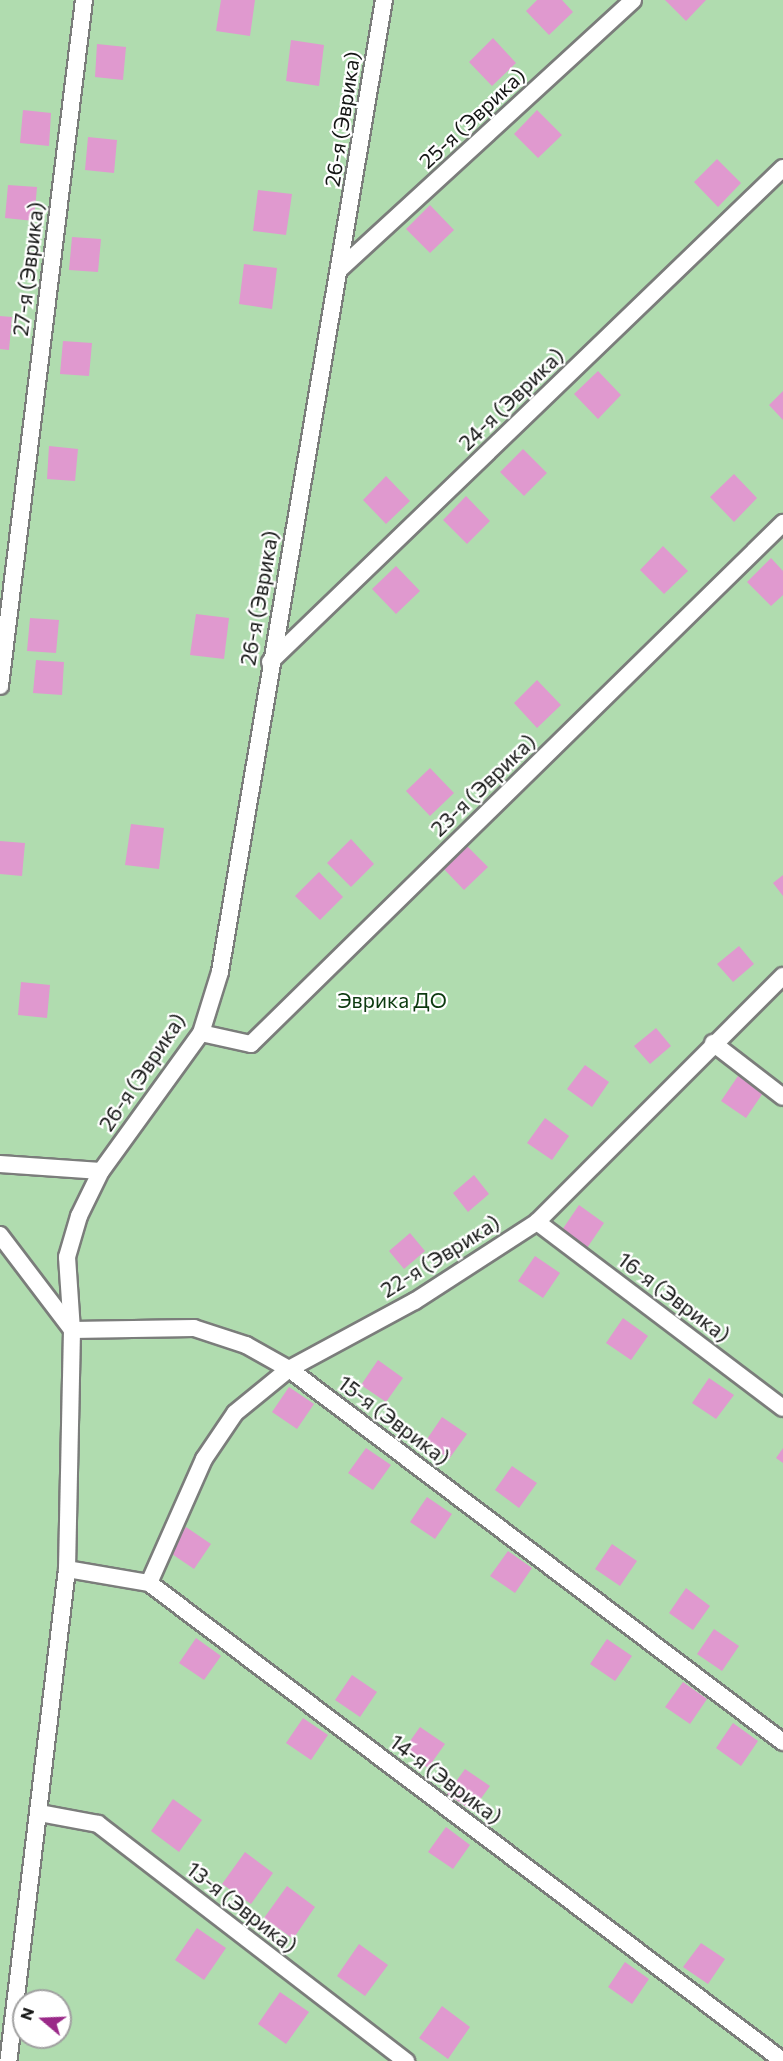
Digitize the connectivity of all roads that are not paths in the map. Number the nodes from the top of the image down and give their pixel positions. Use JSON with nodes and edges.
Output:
{"nodes":[{"id":1,"x":84,"y":0,"type":"edge"},
{"id":2,"x":384,"y":0,"type":"edge"},
{"id":3,"x":633,"y":0,"type":"edge"},
{"id":4,"x":783,"y":168,"type":"edge"},
{"id":5,"x":341,"y":268,"type":"junction"},
{"id":6,"x":783,"y":522,"type":"edge"},
{"id":7,"x":270,"y":662,"type":"junction"},
{"id":8,"x":0,"y":686,"type":"edge"},
{"id":9,"x":783,"y":976,"type":"edge"},
{"id":10,"x":201,"y":1033,"type":"junction"},
{"id":11,"x":713,"y":1043,"type":"junction"},
{"id":12,"x":783,"y":1096,"type":"edge"},
{"id":13,"x":0,"y":1164,"type":"edge"},
{"id":14,"x":100,"y":1171,"type":"junction"},
{"id":15,"x":537,"y":1222,"type":"junction"},
{"id":16,"x":0,"y":1235,"type":"edge"},
{"id":17,"x":72,"y":1329,"type":"junction"},
{"id":18,"x":289,"y":1369,"type":"junction"},
{"id":19,"x":783,"y":1408,"type":"edge"},
{"id":20,"x":66,"y":1569,"type":"junction"},
{"id":21,"x":149,"y":1583,"type":"junction"},
{"id":22,"x":783,"y":1742,"type":"edge"},
{"id":23,"x":40,"y":1813,"type":"junction"},
{"id":24,"x":8,"y":2061,"type":"edge"},
{"id":25,"x":406,"y":2061,"type":"edge"},
{"id":26,"x":783,"y":2061,"type":"edge"}],
"edges":[{"from":1,"to":8,"type":"lane","name":"27-я (Эврика)"},
{"from":2,"to":5,"type":"lane","name":"26-я (Эврика)"},
{"from":3,"to":5,"type":"lane","name":"25-я (Эврика)"},
{"from":4,"to":7,"type":"lane","name":"24-я (Эврика)"},
{"from":5,"to":7,"type":"lane","name":"26-я (Эврика)"},
{"from":6,"to":10,"type":"lane","name":"23-я (Эврика)"},
{"from":7,"to":10,"type":"lane","name":"26-я (Эврика)"},
{"from":9,"to":11,"type":"lane","name":"22-я (Эврика)"},
{"from":10,"to":14,"type":"lane","name":"26-я (Эврика)"},
{"from":11,"to":12,"type":"lane"},
{"from":11,"to":15,"type":"lane","name":"22-я (Эврика)"},
{"from":13,"to":14,"type":"lane"},
{"from":14,"to":17,"type":"lane"},
{"from":15,"to":18,"type":"lane","name":"22-я (Эврика)"},
{"from":15,"to":19,"type":"lane","name":"16-я (Эврика)"},
{"from":16,"to":17,"type":"lane"},
{"from":17,"to":18,"type":"lane","name":"15-я (Эврика)"},
{"from":17,"to":20,"type":"lane"},
{"from":18,"to":21,"type":"lane","name":"22-я (Эврика)"},
{"from":18,"to":22,"type":"lane","name":"15-я (Эврика)"},
{"from":20,"to":21,"type":"lane","name":"14-я (Эврика)"},
{"from":20,"to":23,"type":"lane"},
{"from":21,"to":26,"type":"lane","name":"14-я (Эврика)"},
{"from":23,"to":24,"type":"lane"},
{"from":23,"to":25,"type":"lane","name":"13-я (Эврика)"}]}
